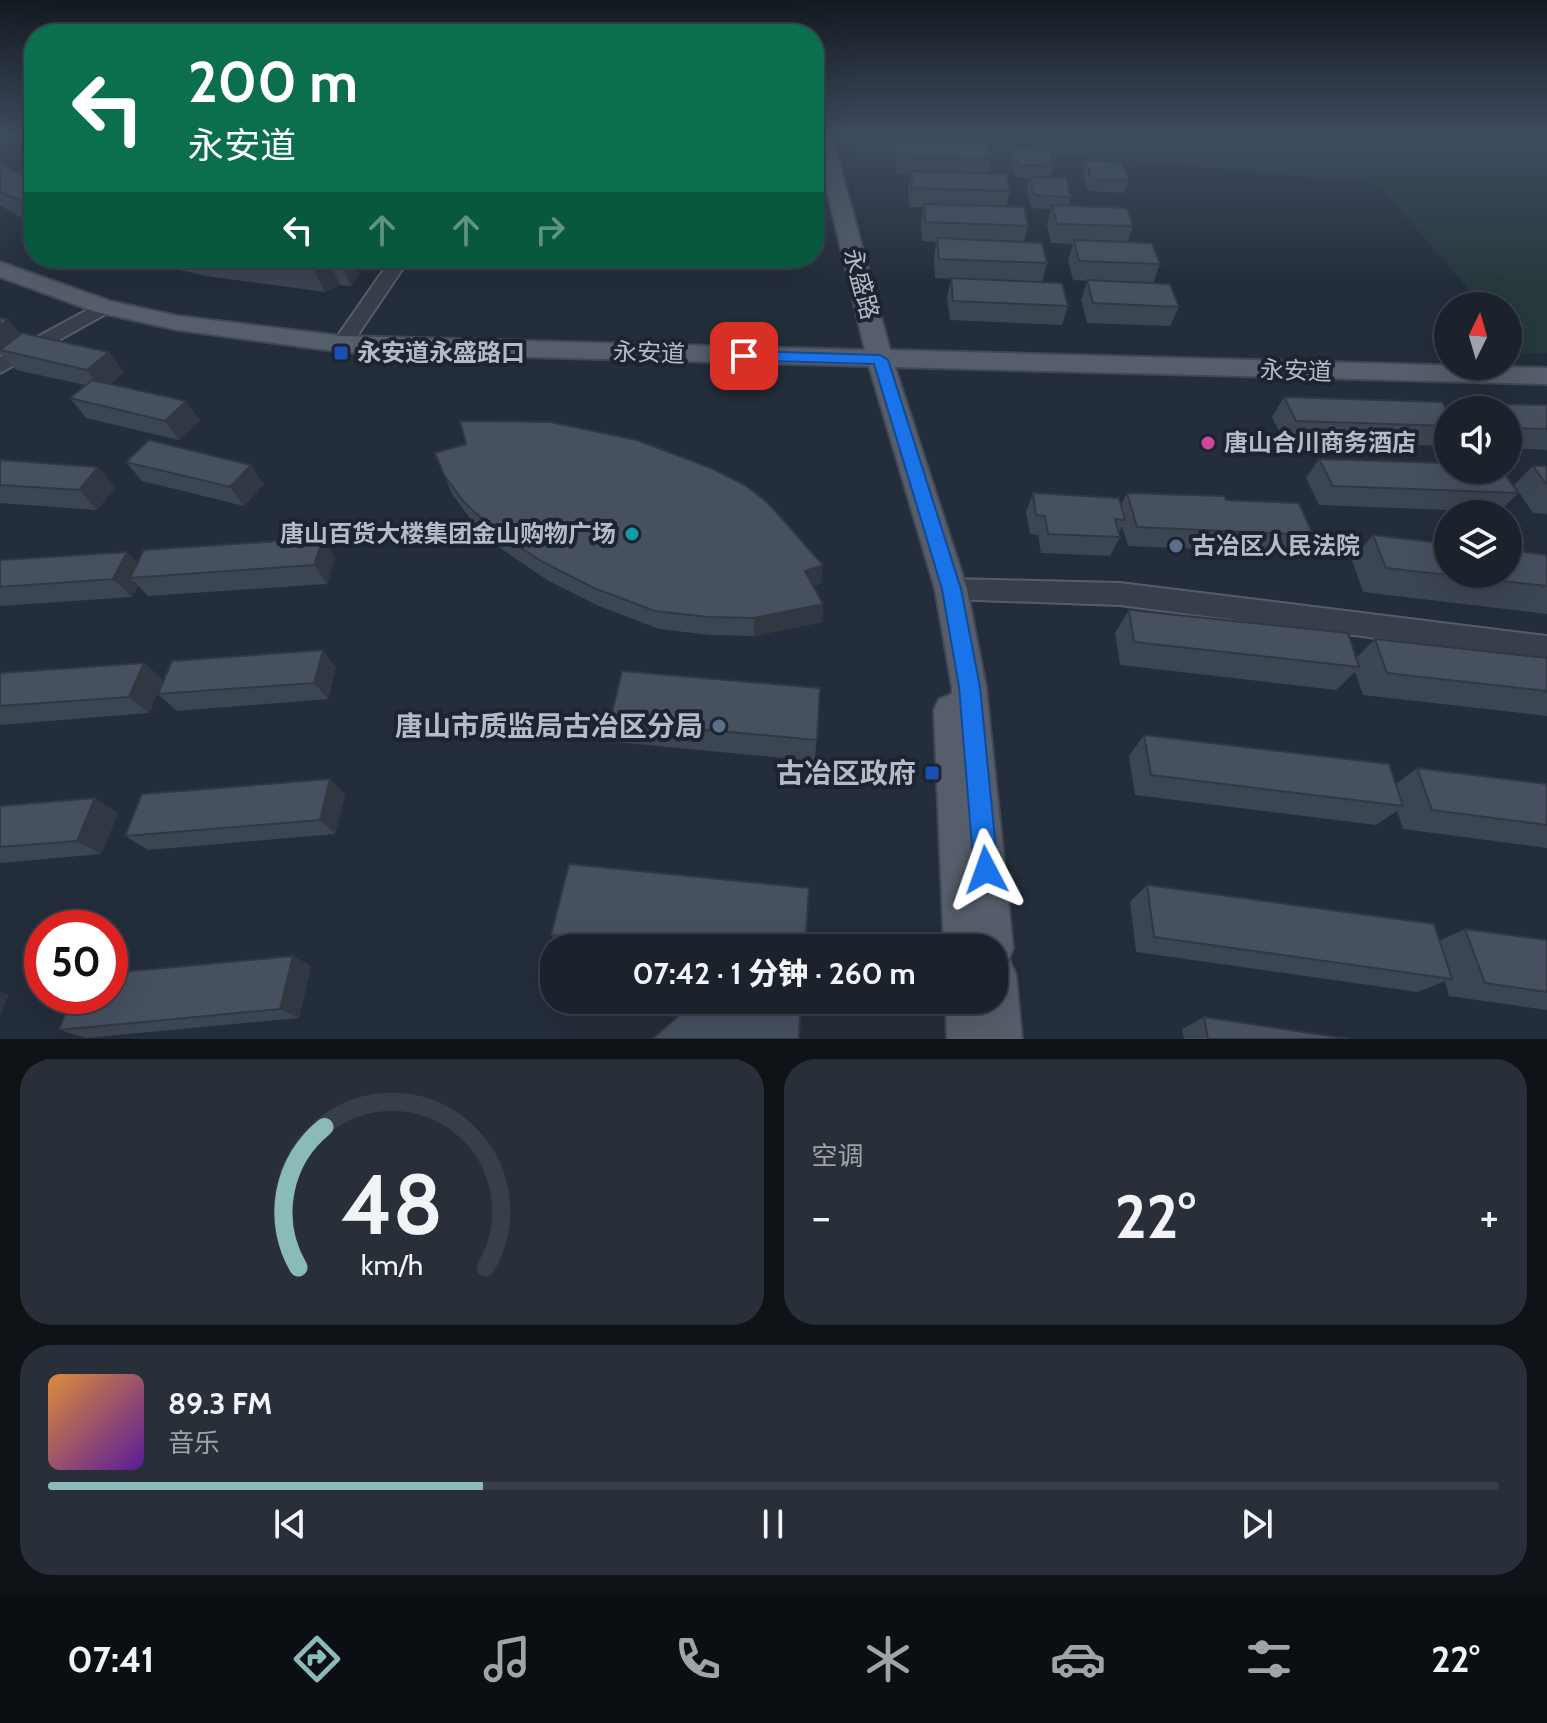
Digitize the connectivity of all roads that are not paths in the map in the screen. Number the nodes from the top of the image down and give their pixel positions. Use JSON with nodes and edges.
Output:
{"nodes":[{"id":1,"x":826,"y":184,"type":"edge"},
{"id":2,"x":834,"y":184,"type":"edge"},
{"id":3,"x":394,"y":268,"type":"edge"},
{"id":4,"x":0,"y":269,"type":"edge"},
{"id":5,"x":104,"y":307,"type":"junction"},
{"id":6,"x":342,"y":344,"type":"junction"},
{"id":7,"x":874,"y":360,"type":"junction"},
{"id":8,"x":0,"y":366,"type":"edge"},
{"id":9,"x":1547,"y":376,"type":"edge"},
{"id":10,"x":951,"y":589,"type":"junction"},
{"id":11,"x":1547,"y":648,"type":"edge"},
{"id":12,"x":964,"y":934,"type":"edge"},
{"id":13,"x":991,"y":934,"type":"edge"},
{"id":14,"x":969,"y":1014,"type":"edge"},
{"id":15,"x":997,"y":1014,"type":"edge"},
{"id":16,"x":970,"y":1039,"type":"edge"},
{"id":17,"x":999,"y":1039,"type":"edge"}],
"edges":[{"from":1,"to":7,"type":"main road","name":"永盛路"},
{"from":2,"to":7,"type":"main road","name":"永盛路"},
{"from":3,"to":6,"type":"street"},
{"from":4,"to":5,"type":"main road","name":"永安道"},
{"from":5,"to":6,"type":"main road","name":"永安道"},
{"from":5,"to":8,"type":"street"},
{"from":6,"to":7,"type":"main road","name":"永安道"},
{"from":7,"to":9,"type":"main road","name":"永安道"},
{"from":7,"to":10,"type":"main road","name":"永盛路"},
{"from":7,"to":12,"type":"main road","name":"永盛路"},
{"from":10,"to":11,"type":"street"},
{"from":10,"to":13,"type":"main road","name":"永盛路"},
{"from":14,"to":16,"type":"main road"},
{"from":15,"to":17,"type":"main road"}]}
